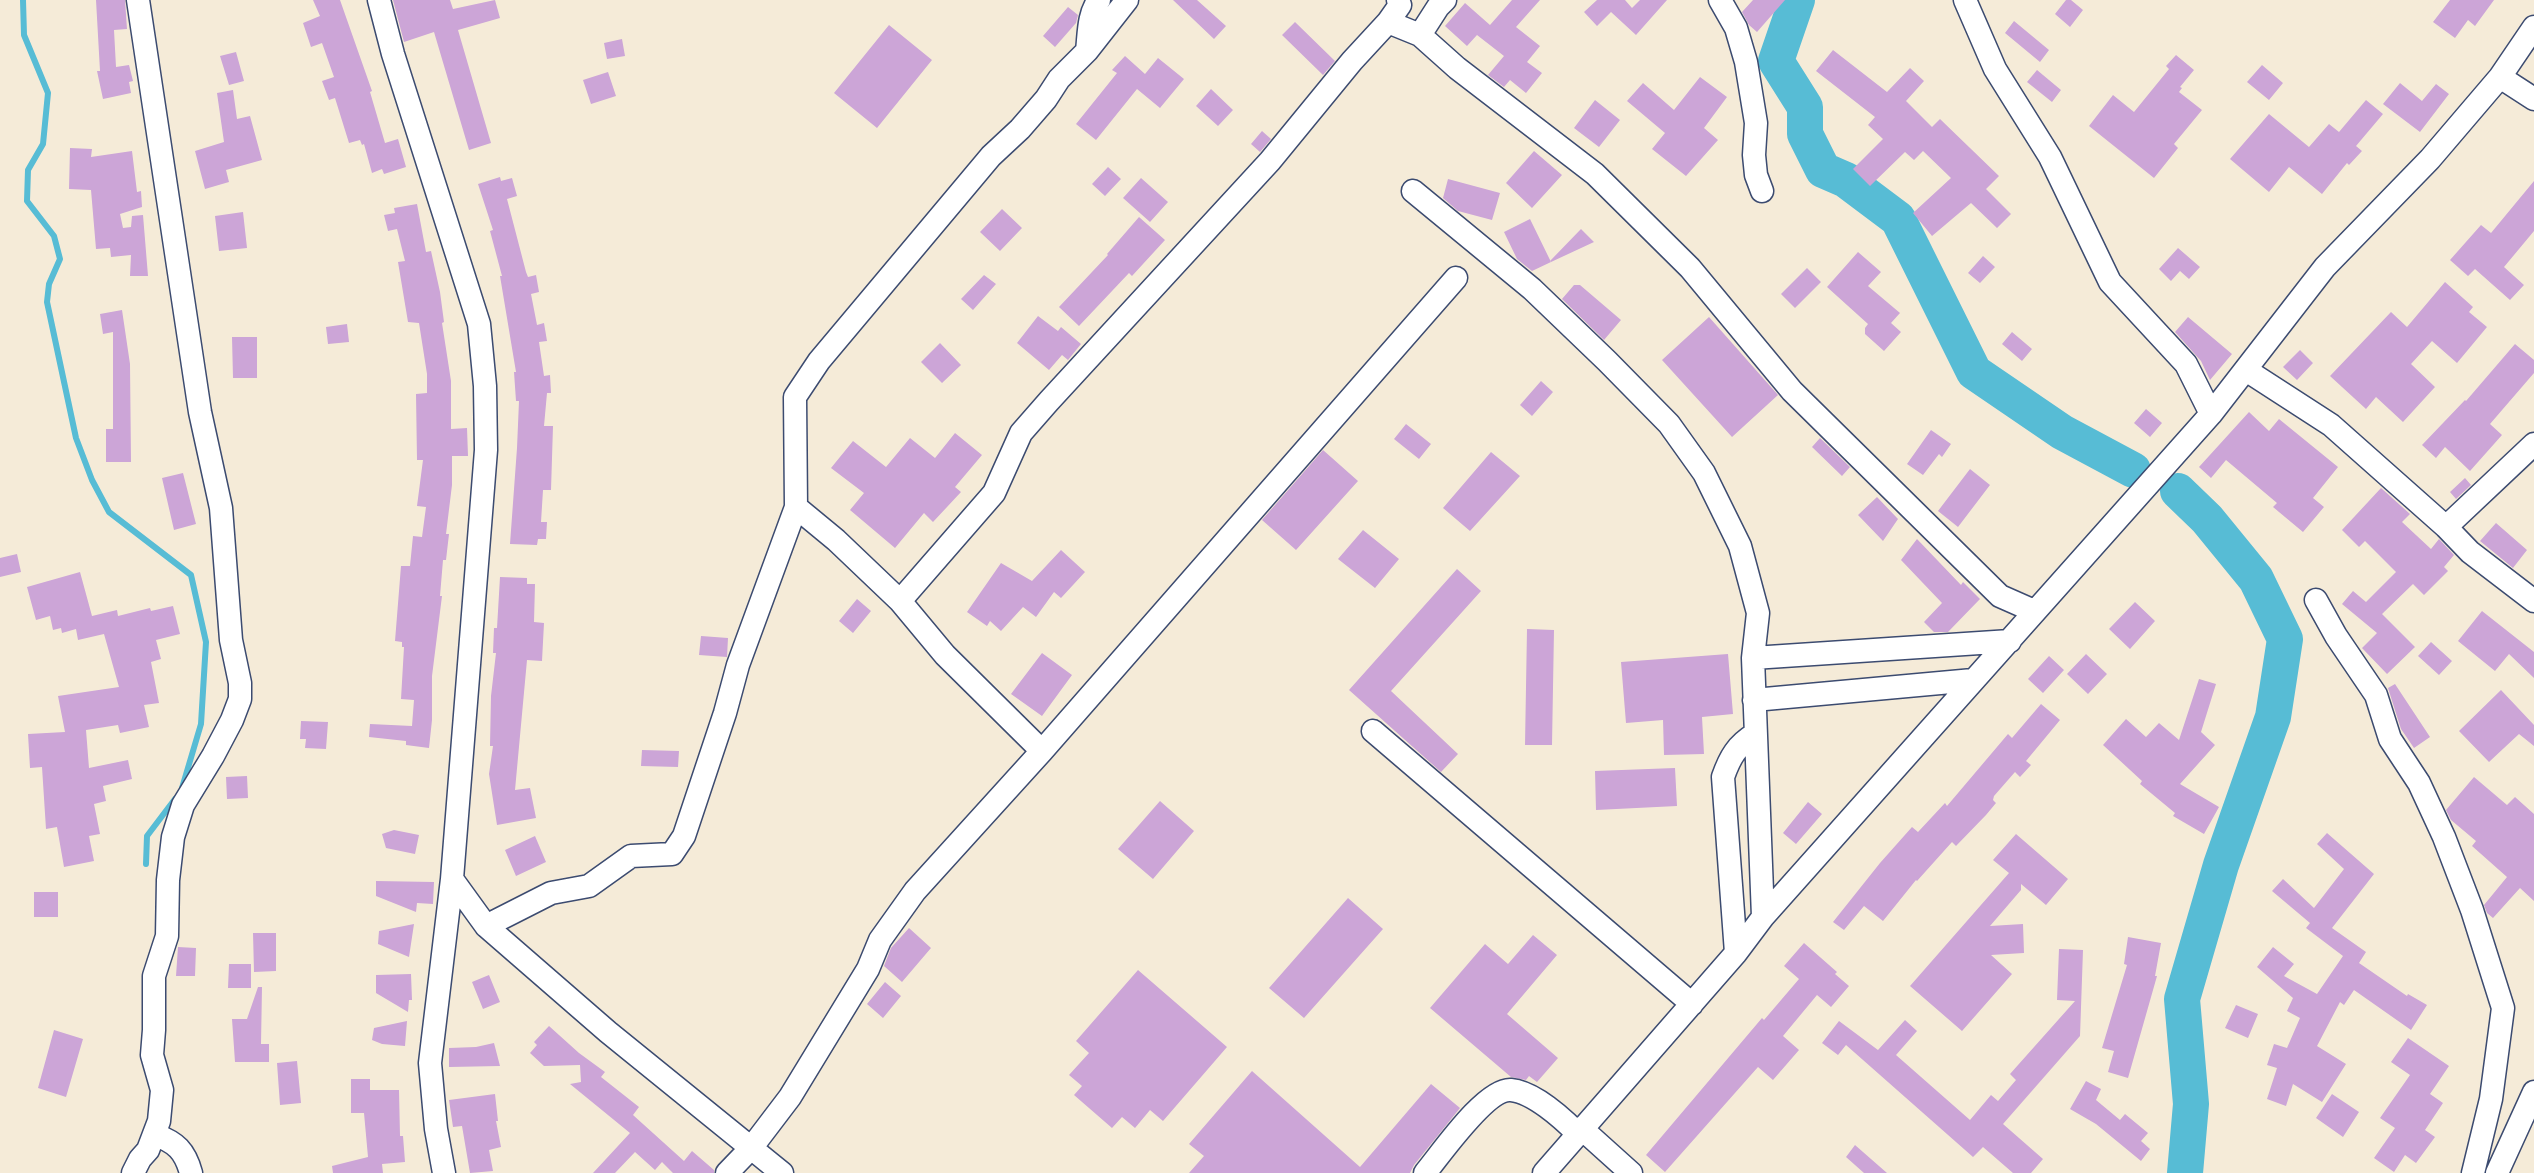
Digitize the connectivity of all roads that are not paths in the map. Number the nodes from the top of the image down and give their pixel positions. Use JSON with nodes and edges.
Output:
{"nodes":[{"id":1,"x":138,"y":0,"type":"edge"},
{"id":2,"x":379,"y":0,"type":"edge"},
{"id":3,"x":1099,"y":0,"type":"edge"},
{"id":4,"x":1127,"y":0,"type":"edge"},
{"id":5,"x":1398,"y":0,"type":"edge"},
{"id":6,"x":1445,"y":0,"type":"edge"},
{"id":7,"x":1720,"y":0,"type":"edge"},
{"id":8,"x":1965,"y":0,"type":"edge"},
{"id":9,"x":1388,"y":22,"type":"junction"},
{"id":10,"x":2534,"y":27,"type":"edge"},
{"id":11,"x":1420,"y":35,"type":"junction"},
{"id":12,"x":1088,"y":51,"type":"junction"},
{"id":13,"x":2500,"y":77,"type":"junction"},
{"id":14,"x":2534,"y":99,"type":"edge"},
{"id":15,"x":1413,"y":191,"type":"dead end"},
{"id":16,"x":1762,"y":191,"type":"dead end"},
{"id":17,"x":1456,"y":278,"type":"dead end"},
{"id":18,"x":2246,"y":370,"type":"junction"},
{"id":19,"x":2211,"y":414,"type":"junction"},
{"id":20,"x":2534,"y":444,"type":"edge"},
{"id":21,"x":796,"y":507,"type":"junction"},
{"id":22,"x":2446,"y":527,"type":"junction"},
{"id":23,"x":2316,"y":600,"type":"dead end"},
{"id":24,"x":900,"y":601,"type":"junction"},
{"id":25,"x":2534,"y":601,"type":"edge"},
{"id":26,"x":2034,"y":612,"type":"junction"},
{"id":27,"x":2010,"y":640,"type":"junction"},
{"id":28,"x":1753,"y":658,"type":"junction"},
{"id":29,"x":1973,"y":680,"type":"junction"},
{"id":30,"x":1754,"y":700,"type":"junction"},
{"id":31,"x":1372,"y":731,"type":"dead end"},
{"id":32,"x":1755,"y":734,"type":"junction"},
{"id":33,"x":1042,"y":751,"type":"junction"},
{"id":34,"x":452,"y":879,"type":"junction"},
{"id":35,"x":1763,"y":917,"type":"junction"},
{"id":36,"x":486,"y":926,"type":"junction"},
{"id":37,"x":1736,"y":953,"type":"junction"},
{"id":38,"x":1692,"y":1004,"type":"junction"},
{"id":39,"x":2534,"y":1092,"type":"edge"},
{"id":40,"x":1579,"y":1130,"type":"junction"},
{"id":41,"x":155,"y":1135,"type":"junction"},
{"id":42,"x":752,"y":1147,"type":"junction"},
{"id":43,"x":133,"y":1173,"type":"edge"},
{"id":44,"x":191,"y":1173,"type":"edge"},
{"id":45,"x":444,"y":1173,"type":"edge"},
{"id":46,"x":727,"y":1173,"type":"edge"},
{"id":47,"x":782,"y":1173,"type":"edge"},
{"id":48,"x":1425,"y":1173,"type":"edge"},
{"id":49,"x":1544,"y":1173,"type":"edge"},
{"id":50,"x":1630,"y":1173,"type":"edge"},
{"id":51,"x":2473,"y":1173,"type":"edge"},
{"id":52,"x":2497,"y":1173,"type":"edge"}],
"edges":[{"from":1,"to":41,"type":"street"},
{"from":2,"to":34,"type":"street"},
{"from":3,"to":12,"type":"street"},
{"from":4,"to":12,"type":"street"},
{"from":5,"to":9,"type":"street"},
{"from":6,"to":11,"type":"street"},
{"from":7,"to":16,"type":"street"},
{"from":8,"to":19,"type":"street"},
{"from":9,"to":11,"type":"street"},
{"from":9,"to":24,"type":"street"},
{"from":10,"to":13,"type":"street"},
{"from":11,"to":26,"type":"street"},
{"from":12,"to":21,"type":"street"},
{"from":13,"to":14,"type":"street"},
{"from":13,"to":18,"type":"street"},
{"from":15,"to":28,"type":"street"},
{"from":17,"to":33,"type":"street"},
{"from":18,"to":19,"type":"street"},
{"from":18,"to":22,"type":"street"},
{"from":19,"to":26,"type":"street"},
{"from":20,"to":22,"type":"street"},
{"from":21,"to":24,"type":"street"},
{"from":21,"to":36,"type":"street"},
{"from":22,"to":25,"type":"street"},
{"from":23,"to":51,"type":"street"},
{"from":24,"to":33,"type":"street"},
{"from":26,"to":27,"type":"street"},
{"from":27,"to":28,"type":"street"},
{"from":27,"to":29,"type":"street"},
{"from":28,"to":30,"type":"street"},
{"from":29,"to":30,"type":"street"},
{"from":29,"to":35,"type":"street"},
{"from":30,"to":32,"type":"street"},
{"from":31,"to":38,"type":"street"},
{"from":32,"to":35,"type":"street"},
{"from":32,"to":37,"type":"street"},
{"from":33,"to":42,"type":"street"},
{"from":34,"to":36,"type":"street"},
{"from":34,"to":45,"type":"street"},
{"from":35,"to":37,"type":"street"},
{"from":36,"to":42,"type":"street"},
{"from":37,"to":38,"type":"street"},
{"from":38,"to":40,"type":"street"},
{"from":39,"to":52,"type":"street"},
{"from":40,"to":48,"type":"street"},
{"from":40,"to":49,"type":"street"},
{"from":40,"to":50,"type":"street"},
{"from":41,"to":43,"type":"street"},
{"from":41,"to":44,"type":"street"},
{"from":42,"to":46,"type":"street"},
{"from":42,"to":47,"type":"street"}]}
